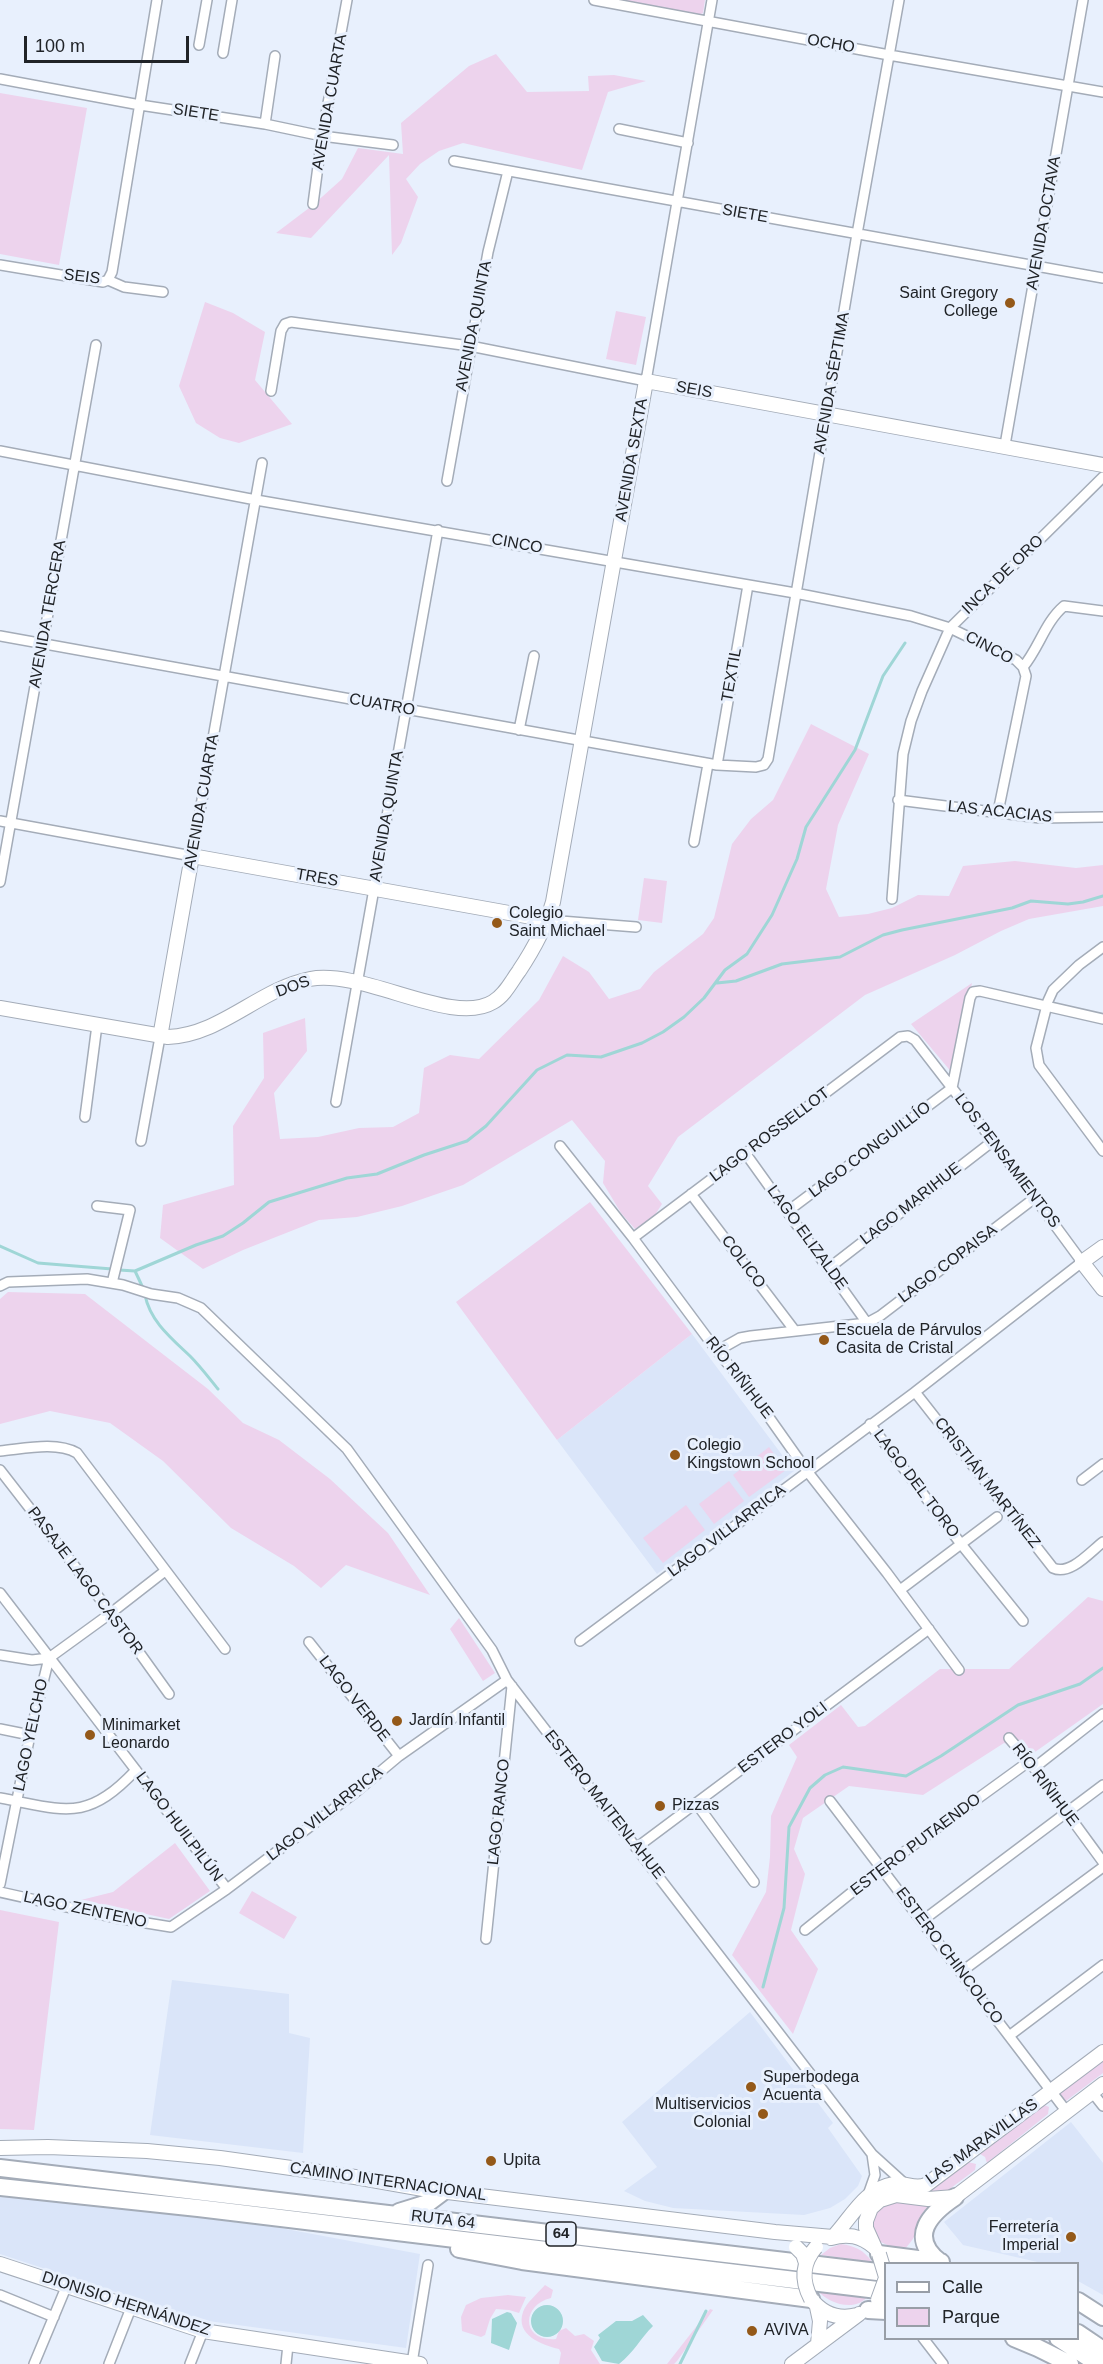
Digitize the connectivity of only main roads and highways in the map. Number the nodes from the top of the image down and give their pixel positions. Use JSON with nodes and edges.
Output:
{"nodes":[{"id":1,"x":0,"y":2168,"type":"edge"},
{"id":2,"x":0,"y":2187,"type":"edge"},
{"id":3,"x":444,"y":2191,"type":"road end"},
{"id":4,"x":955,"y":2197,"type":"road end"},
{"id":5,"x":392,"y":2214,"type":"junction"},
{"id":6,"x":379,"y":2229,"type":"junction"},
{"id":7,"x":877,"y":2251,"type":"road end"},
{"id":8,"x":939,"y":2262,"type":"edge"},
{"id":9,"x":944,"y":2262,"type":"edge"},
{"id":10,"x":884,"y":2276,"type":"edge"},
{"id":11,"x":1079,"y":2302,"type":"edge"},
{"id":12,"x":814,"y":2303,"type":"road end"},
{"id":13,"x":875,"y":2305,"type":"edge"},
{"id":14,"x":1103,"y":2317,"type":"edge"},
{"id":15,"x":1079,"y":2334,"type":"edge"},
{"id":16,"x":1019,"y":2340,"type":"edge"},
{"id":17,"x":1061,"y":2340,"type":"edge"},
{"id":18,"x":1103,"y":2350,"type":"edge"},
{"id":19,"x":1070,"y":2364,"type":"edge"},
{"id":20,"x":1098,"y":2364,"type":"edge"}],
"edges":[{"from":1,"to":5,"type":"highway","name":"RUTA 64","number":"64"},
{"from":2,"to":6,"type":"highway","name":"RUTA 64","number":"64"},
{"from":3,"to":5,"type":"highway"},
{"from":4,"to":9,"type":"highway"},
{"from":5,"to":10,"type":"highway","name":"RUTA 64","number":"64"},
{"from":6,"to":12,"type":"highway"},
{"from":6,"to":13,"type":"highway","name":"RUTA 64","number":"64"},
{"from":7,"to":8,"type":"highway"},
{"from":11,"to":14,"type":"highway"},
{"from":15,"to":18,"type":"highway"},
{"from":16,"to":19,"type":"highway"},
{"from":17,"to":20,"type":"highway"}]}
